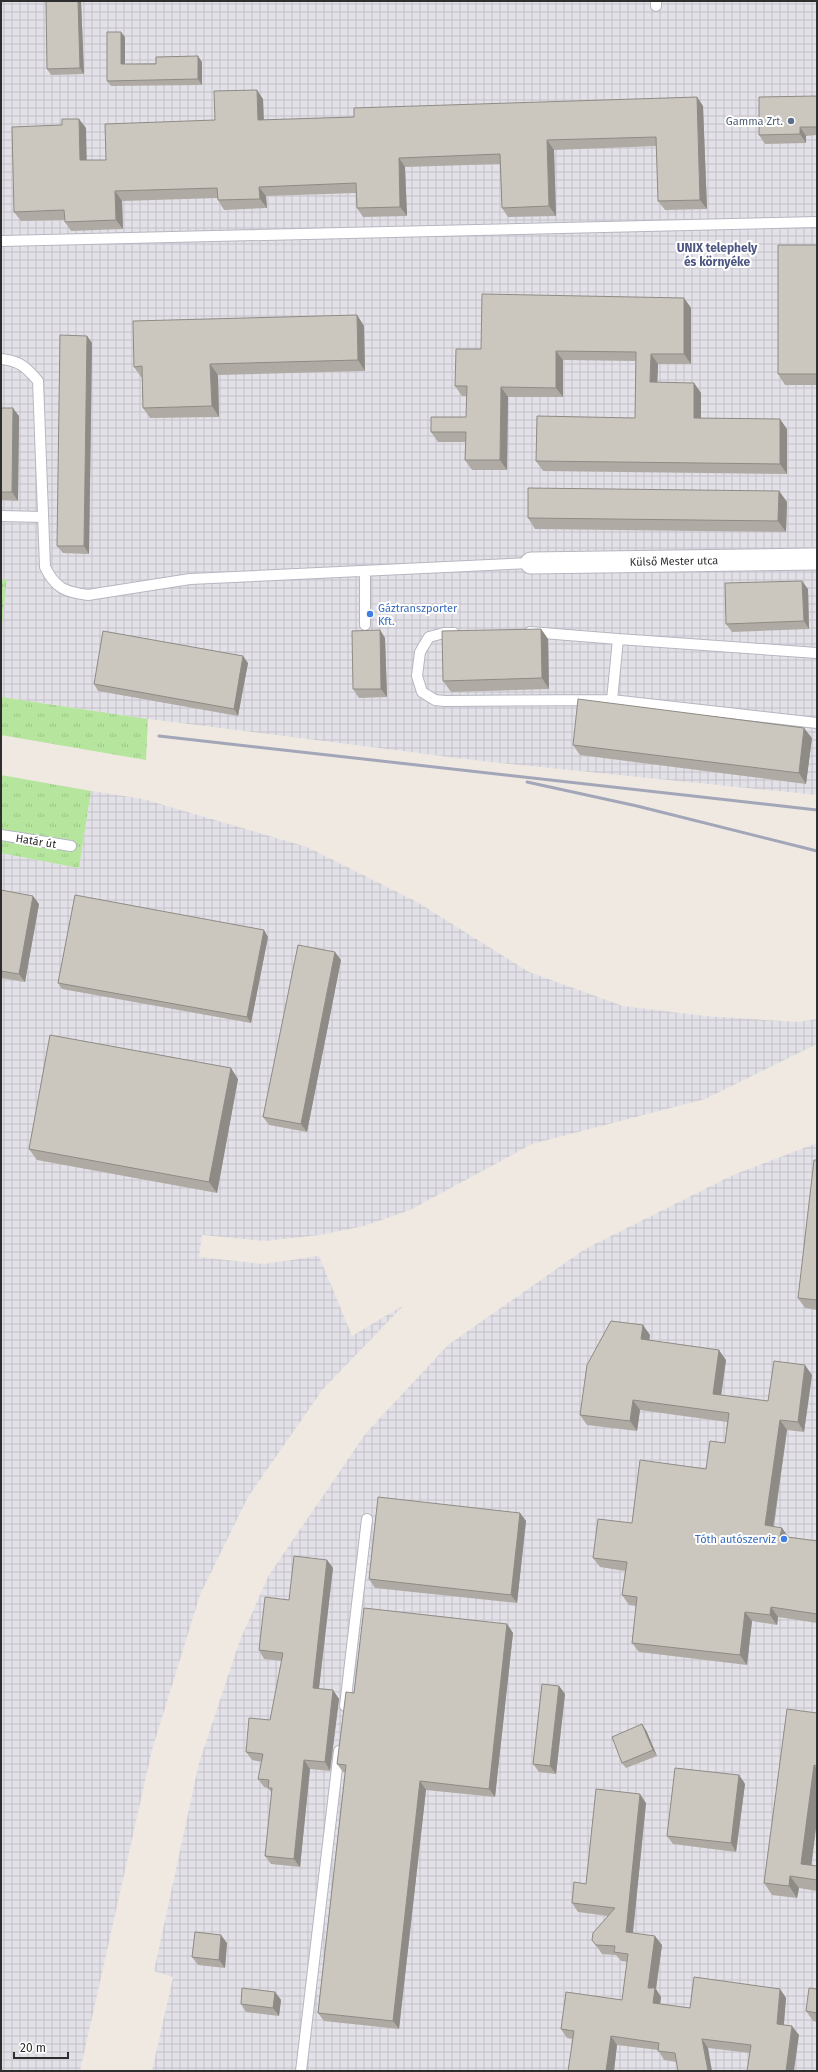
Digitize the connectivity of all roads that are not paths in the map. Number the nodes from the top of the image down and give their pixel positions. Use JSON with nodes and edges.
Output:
{"nodes":[{"id":1,"x":817,"y":222,"type":"edge"},
{"id":2,"x":2,"y":241,"type":"edge"},
{"id":3,"x":1,"y":359,"type":"edge"},
{"id":4,"x":1,"y":516,"type":"edge"},
{"id":5,"x":43,"y":517,"type":"junction"},
{"id":6,"x":817,"y":559,"type":"edge"},
{"id":7,"x":531,"y":563,"type":"joint"},
{"id":8,"x":365,"y":571,"type":"junction"},
{"id":9,"x":366,"y":626,"type":"dead end"},
{"id":10,"x":522,"y":632,"type":"edge"},
{"id":11,"x":467,"y":633,"type":"edge"},
{"id":12,"x":618,"y":639,"type":"junction"},
{"id":13,"x":817,"y":653,"type":"edge"},
{"id":14,"x":612,"y":700,"type":"junction"},
{"id":15,"x":817,"y":723,"type":"edge"},
{"id":16,"x":1,"y":835,"type":"edge"},
{"id":17,"x":71,"y":846,"type":"dead end"},
{"id":18,"x":367,"y":1519,"type":"dead end"},
{"id":19,"x":343,"y":1716,"type":"edge"},
{"id":20,"x":340,"y":1740,"type":"edge"},
{"id":21,"x":301,"y":2071,"type":"edge"}],
"edges":[{"from":1,"to":2,"type":"lane"},
{"from":3,"to":5,"type":"lane"},
{"from":4,"to":5,"type":"lane"},
{"from":5,"to":8,"type":"lane"},
{"from":6,"to":7,"type":"street","name":"Külső Mester utca"},
{"from":7,"to":8,"type":"lane"},
{"from":8,"to":9,"type":"lane"},
{"from":10,"to":12,"type":"lane"},
{"from":11,"to":14,"type":"lane"},
{"from":12,"to":13,"type":"lane"},
{"from":12,"to":14,"type":"lane"},
{"from":14,"to":15,"type":"lane"},
{"from":16,"to":17,"type":"lane","name":"Határ út"},
{"from":18,"to":19,"type":"lane"},
{"from":20,"to":21,"type":"lane"}]}
